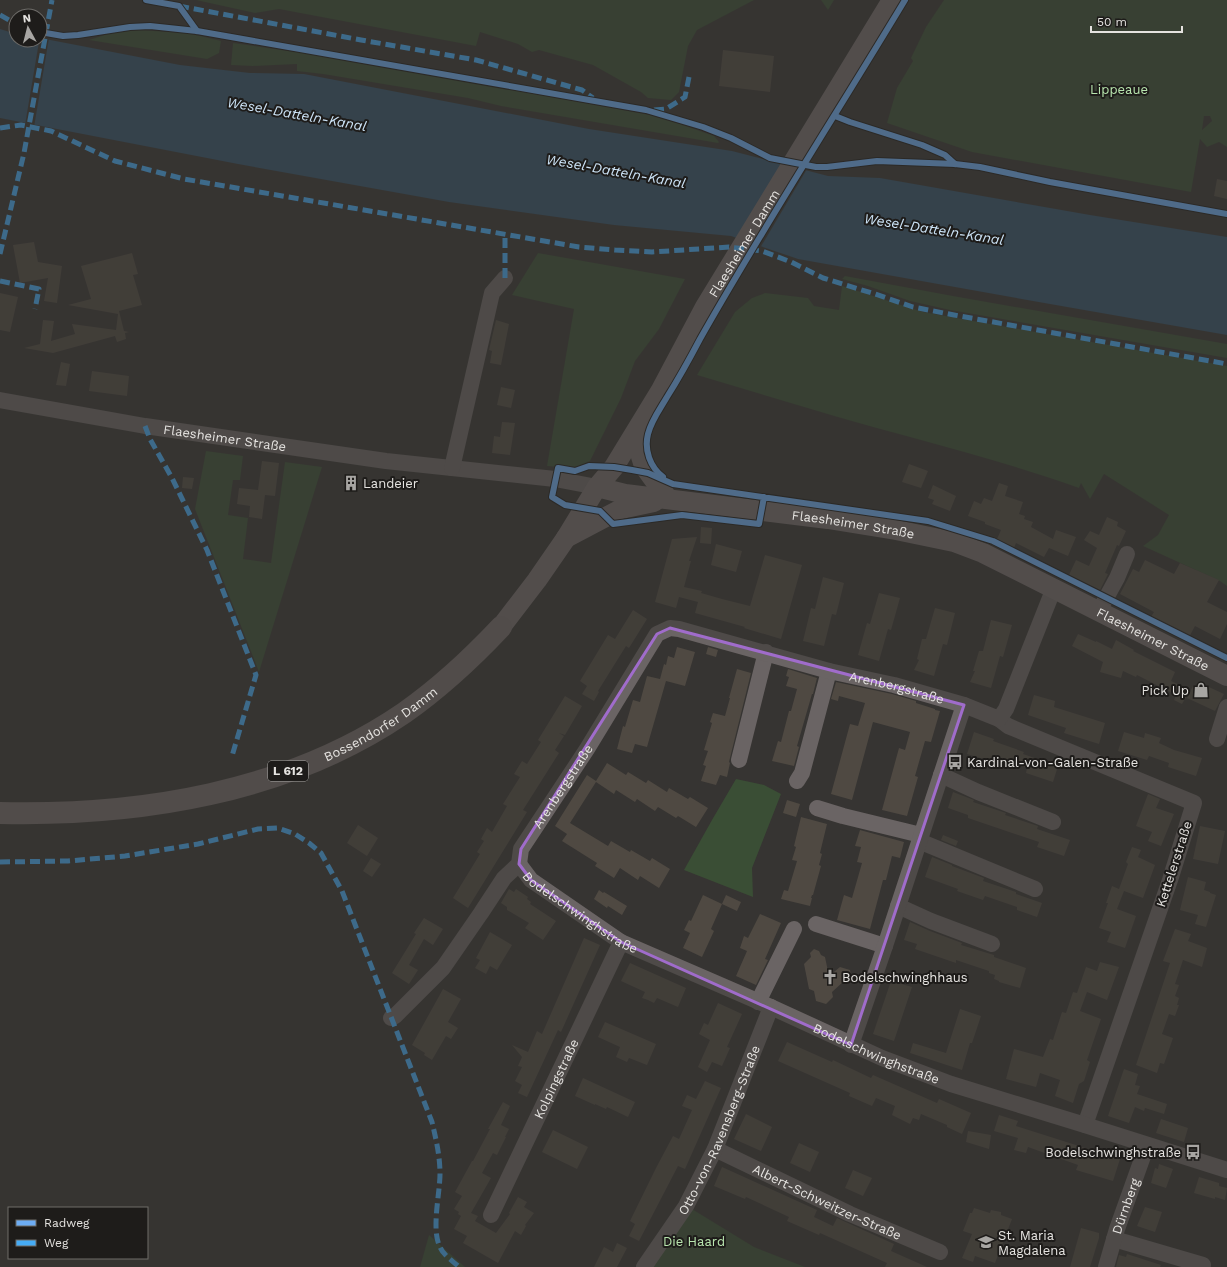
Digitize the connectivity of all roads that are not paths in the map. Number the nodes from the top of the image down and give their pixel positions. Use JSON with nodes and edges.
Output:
{"nodes":[{"id":1,"x":892,"y":0,"type":"edge"},
{"id":2,"x":505,"y":278,"type":"dead end"},
{"id":3,"x":0,"y":400,"type":"edge"},
{"id":4,"x":636,"y":432,"type":"junction"},
{"id":5,"x":452,"y":468,"type":"junction"},
{"id":6,"x":597,"y":487,"type":"junction"},
{"id":7,"x":668,"y":499,"type":"junction"},
{"id":8,"x":566,"y":538,"type":"junction"},
{"id":9,"x":1127,"y":554,"type":"dead end"},
{"id":10,"x":1055,"y":589,"type":"junction"},
{"id":11,"x":1099,"y":611,"type":"junction"},
{"id":12,"x":501,"y":627,"type":"joint"},
{"id":13,"x":766,"y":652,"type":"junction"},
{"id":14,"x":829,"y":671,"type":"junction"},
{"id":15,"x":1227,"y":676,"type":"edge"},
{"id":16,"x":964,"y":705,"type":"junction"},
{"id":17,"x":1227,"y":708,"type":"edge"},
{"id":18,"x":999,"y":719,"type":"junction"},
{"id":19,"x":1217,"y":739,"type":"dead end"},
{"id":20,"x":739,"y":760,"type":"dead end"},
{"id":21,"x":941,"y":775,"type":"junction"},
{"id":22,"x":797,"y":781,"type":"dead end"},
{"id":23,"x":817,"y":808,"type":"dead end"},
{"id":24,"x":0,"y":813,"type":"edge"},
{"id":25,"x":1053,"y":822,"type":"dead end"},
{"id":26,"x":920,"y":838,"type":"junction"},
{"id":27,"x":518,"y":864,"type":"junction"},
{"id":28,"x":1035,"y":889,"type":"dead end"},
{"id":29,"x":898,"y":906,"type":"junction"},
{"id":30,"x":816,"y":924,"type":"dead end"},
{"id":31,"x":794,"y":929,"type":"dead end"},
{"id":32,"x":621,"y":942,"type":"junction"},
{"id":33,"x":992,"y":944,"type":"dead end"},
{"id":34,"x":885,"y":946,"type":"junction"},
{"id":35,"x":764,"y":1005,"type":"junction"},
{"id":36,"x":391,"y":1018,"type":"dead end"},
{"id":37,"x":852,"y":1045,"type":"junction"},
{"id":38,"x":1086,"y":1125,"type":"junction"},
{"id":39,"x":1147,"y":1145,"type":"junction"},
{"id":40,"x":715,"y":1149,"type":"junction"},
{"id":41,"x":1227,"y":1170,"type":"edge"},
{"id":42,"x":491,"y":1215,"type":"dead end"},
{"id":43,"x":1114,"y":1239,"type":"junction"},
{"id":44,"x":940,"y":1252,"type":"dead end"},
{"id":45,"x":1203,"y":1265,"type":"dead end"},
{"id":46,"x":644,"y":1267,"type":"edge"},
{"id":47,"x":1106,"y":1267,"type":"edge"}],
"edges":[{"from":1,"to":4,"type":"main road","name":"Flaesheimer Damm"},
{"from":2,"to":5,"type":"street"},
{"from":3,"to":5,"type":"street","name":"Flaesheimer Straße"},
{"from":4,"to":6,"type":"main road","name":"Flaesheimer Damm"},
{"from":4,"to":7,"type":"main road"},
{"from":5,"to":6,"type":"street","name":"Flaesheimer Straße"},
{"from":6,"to":7,"type":"main road","name":"Flaesheimer Straße"},
{"from":6,"to":8,"type":"main road","name":"Bossendorfer Damm","number":"L 612"},
{"from":7,"to":8,"type":"main road"},
{"from":7,"to":10,"type":"main road","name":"Flaesheimer Straße"},
{"from":8,"to":12,"type":"main road","name":"Bossendorfer Damm","number":"L 612"},
{"from":9,"to":11,"type":"street"},
{"from":10,"to":11,"type":"main road","name":"Flaesheimer Straße"},
{"from":10,"to":18,"type":"street"},
{"from":11,"to":15,"type":"main road","name":"Flaesheimer Straße"},
{"from":12,"to":24,"type":"highway","name":"Bossendorfer Damm","number":"L 612"},
{"from":13,"to":14,"type":"street","name":"Arenbergstraße"},
{"from":13,"to":20,"type":"street"},
{"from":13,"to":27,"type":"street","name":"Arenbergstraße"},
{"from":14,"to":16,"type":"street","name":"Arenbergstraße"},
{"from":14,"to":22,"type":"street"},
{"from":16,"to":18,"type":"street"},
{"from":16,"to":21,"type":"street"},
{"from":17,"to":19,"type":"street"},
{"from":18,"to":38,"type":"street","name":"Kettelerstraße"},
{"from":21,"to":25,"type":"street"},
{"from":21,"to":26,"type":"street"},
{"from":23,"to":26,"type":"street"},
{"from":26,"to":28,"type":"street"},
{"from":26,"to":29,"type":"street"},
{"from":27,"to":32,"type":"street","name":"Bodelschwinghstraße"},
{"from":27,"to":36,"type":"street","name":"Arenbergstraße"},
{"from":29,"to":33,"type":"street"},
{"from":29,"to":34,"type":"street"},
{"from":30,"to":34,"type":"street"},
{"from":31,"to":35,"type":"street"},
{"from":32,"to":35,"type":"street","name":"Bodelschwinghstraße"},
{"from":32,"to":42,"type":"street","name":"Kolpingstraße"},
{"from":34,"to":37,"type":"street"},
{"from":35,"to":37,"type":"street","name":"Bodelschwinghstraße"},
{"from":35,"to":40,"type":"street","name":"Otto-von-Ravensberg-Straße"},
{"from":37,"to":38,"type":"street","name":"Bodelschwinghstraße"},
{"from":38,"to":39,"type":"street","name":"Bodelschwinghstraße"},
{"from":39,"to":41,"type":"street","name":"Bodelschwinghstraße"},
{"from":39,"to":43,"type":"street","name":"Dürnberg"},
{"from":40,"to":44,"type":"street","name":"Albert-Schweitzer-Straße"},
{"from":40,"to":46,"type":"street","name":"Otto-von-Ravensberg-Straße"},
{"from":43,"to":45,"type":"street"},
{"from":43,"to":47,"type":"street","name":"Dürnberg"}]}
